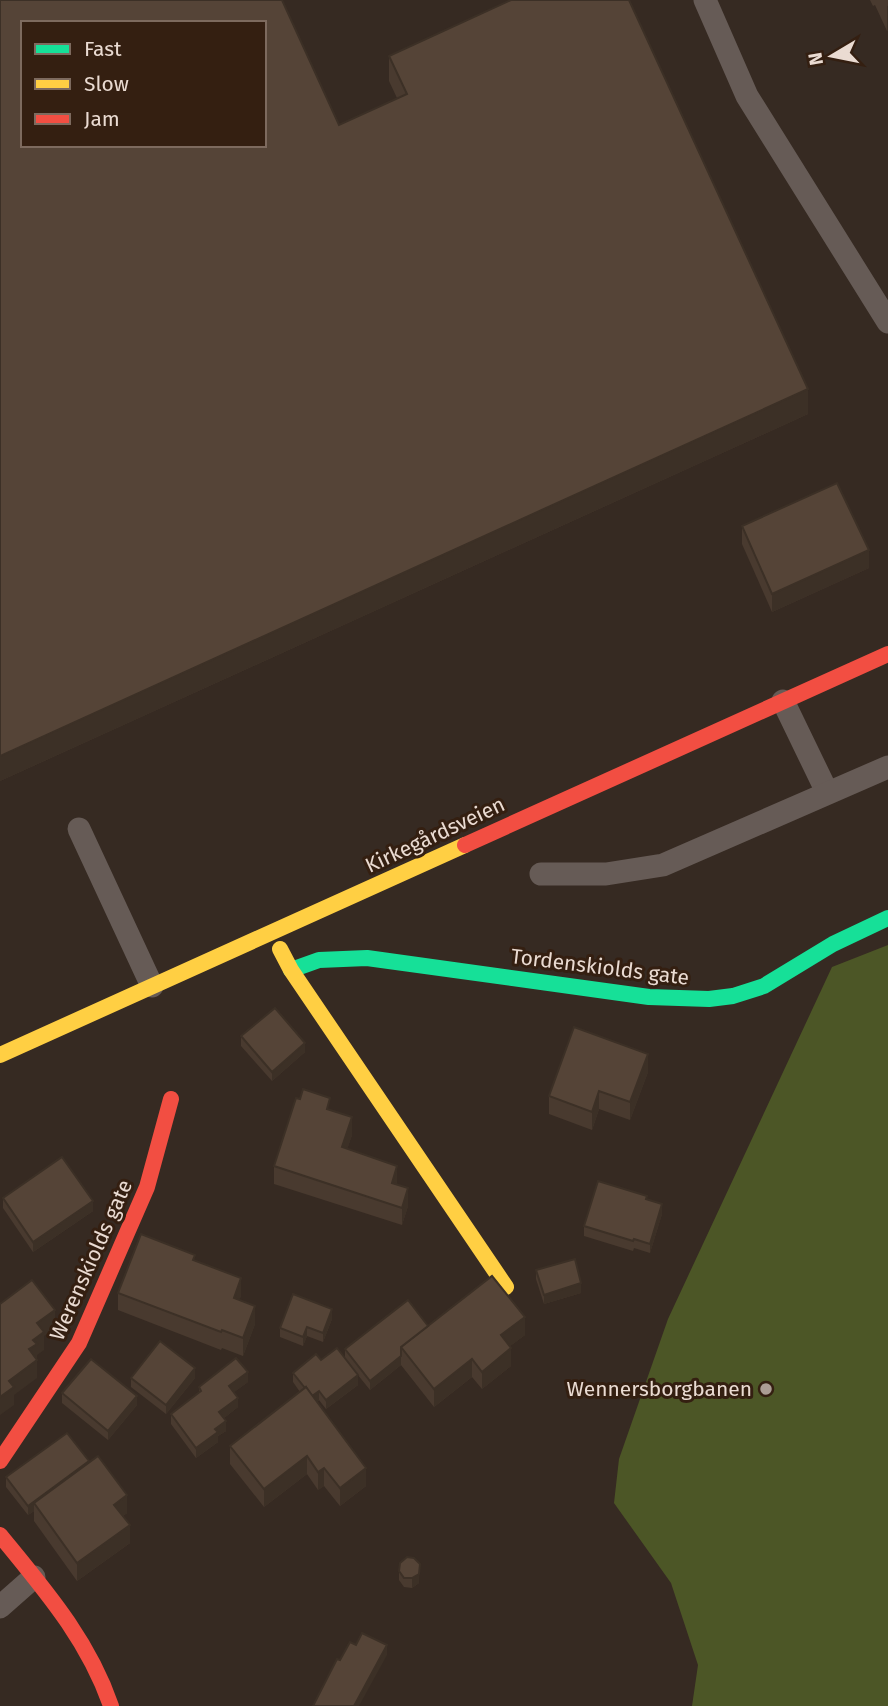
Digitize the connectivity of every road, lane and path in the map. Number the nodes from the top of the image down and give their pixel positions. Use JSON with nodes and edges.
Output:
{"nodes":[{"id":1,"x":705,"y":0,"type":"edge"},
{"id":2,"x":888,"y":322,"type":"edge"},
{"id":3,"x":888,"y":653,"type":"edge"},
{"id":4,"x":783,"y":701,"type":"junction"},
{"id":5,"x":888,"y":766,"type":"edge"},
{"id":6,"x":827,"y":792,"type":"junction"},
{"id":7,"x":79,"y":829,"type":"dead end"},
{"id":8,"x":541,"y":874,"type":"dead end"},
{"id":9,"x":888,"y":918,"type":"edge"},
{"id":10,"x":271,"y":932,"type":"junction"},
{"id":11,"x":291,"y":970,"type":"junction"},
{"id":12,"x":152,"y":986,"type":"junction"},
{"id":13,"x":0,"y":1055,"type":"edge"},
{"id":14,"x":171,"y":1099,"type":"dead end"},
{"id":15,"x":506,"y":1287,"type":"dead end"},
{"id":16,"x":0,"y":1461,"type":"edge"},
{"id":17,"x":0,"y":1535,"type":"edge"},
{"id":18,"x":34,"y":1577,"type":"junction"},
{"id":19,"x":0,"y":1607,"type":"edge"},
{"id":20,"x":111,"y":1706,"type":"edge"}],
"edges":[{"from":1,"to":2,"type":"lane"},
{"from":3,"to":4,"type":"street","name":"Kirkegårdsveien"},
{"from":4,"to":6,"type":"lane"},
{"from":4,"to":10,"type":"street","name":"Kirkegårdsveien"},
{"from":5,"to":6,"type":"lane"},
{"from":6,"to":8,"type":"lane"},
{"from":7,"to":12,"type":"lane"},
{"from":9,"to":11,"type":"street","name":"Tordenskiolds gate"},
{"from":10,"to":11,"type":"street"},
{"from":10,"to":12,"type":"street","name":"Kirkegårdsveien"},
{"from":11,"to":15,"type":"street"},
{"from":12,"to":13,"type":"street","name":"Kirkegårdsveien"},
{"from":14,"to":16,"type":"street","name":"Werenskiolds gate"},
{"from":17,"to":18,"type":"street"},
{"from":18,"to":19,"type":"lane"},
{"from":18,"to":20,"type":"street"}]}
